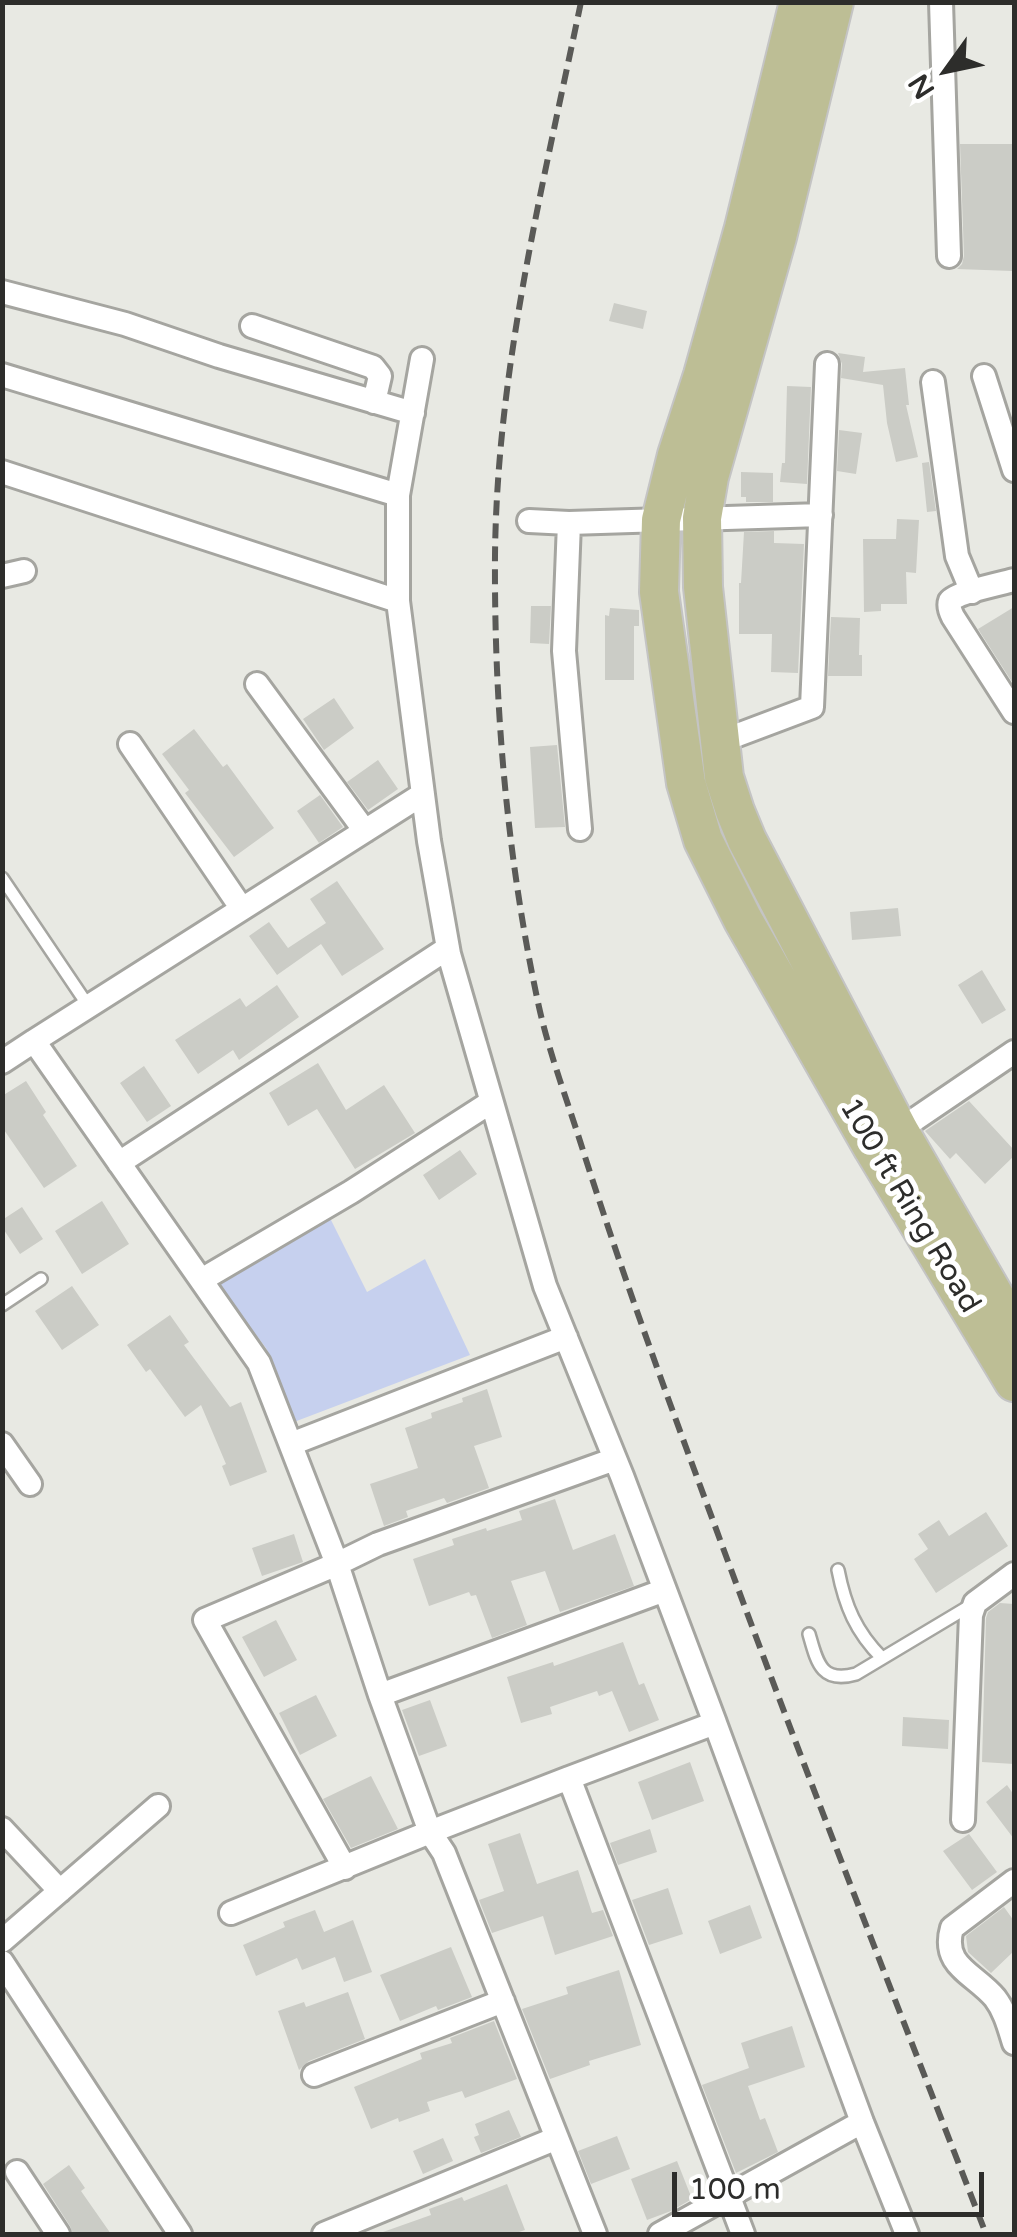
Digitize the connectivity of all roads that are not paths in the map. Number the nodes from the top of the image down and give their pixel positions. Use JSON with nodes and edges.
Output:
{"nodes":[{"id":1,"x":800,"y":2,"type":"edge"},
{"id":2,"x":834,"y":2,"type":"edge"},
{"id":3,"x":941,"y":2,"type":"edge"},
{"id":4,"x":949,"y":256,"type":"dead end"},
{"id":5,"x":2,"y":292,"type":"edge"},
{"id":6,"x":252,"y":326,"type":"dead end"},
{"id":7,"x":422,"y":359,"type":"dead end"},
{"id":8,"x":828,"y":364,"type":"dead end"},
{"id":9,"x":2,"y":374,"type":"edge"},
{"id":10,"x":984,"y":376,"type":"dead end"},
{"id":11,"x":933,"y":382,"type":"dead end"},
{"id":12,"x":374,"y":402,"type":"junction"},
{"id":13,"x":413,"y":413,"type":"junction"},
{"id":14,"x":1014,"y":470,"type":"edge"},
{"id":15,"x":2,"y":472,"type":"edge"},
{"id":16,"x":398,"y":495,"type":"junction"},
{"id":17,"x":821,"y":515,"type":"junction"},
{"id":18,"x":702,"y":518,"type":"junction"},
{"id":19,"x":661,"y":520,"type":"junction"},
{"id":20,"x":529,"y":521,"type":"dead end"},
{"id":21,"x":569,"y":523,"type":"junction"},
{"id":22,"x":1014,"y":580,"type":"edge"},
{"id":23,"x":972,"y":592,"type":"junction"},
{"id":24,"x":398,"y":601,"type":"junction"},
{"id":25,"x":257,"y":684,"type":"dead end"},
{"id":26,"x":1014,"y":712,"type":"edge"},
{"id":27,"x":720,"y":742,"type":"junction"},
{"id":28,"x":130,"y":744,"type":"dead end"},
{"id":29,"x":423,"y":794,"type":"junction"},
{"id":30,"x":580,"y":829,"type":"dead end"},
{"id":31,"x":365,"y":831,"type":"junction"},
{"id":32,"x":2,"y":878,"type":"edge"},
{"id":33,"x":242,"y":909,"type":"junction"},
{"id":34,"x":448,"y":948,"type":"junction"},
{"id":35,"x":89,"y":1007,"type":"junction"},
{"id":36,"x":34,"y":1041,"type":"junction"},
{"id":37,"x":1014,"y":1052,"type":"edge"},
{"id":38,"x":2,"y":1062,"type":"edge"},
{"id":39,"x":490,"y":1102,"type":"junction"},
{"id":40,"x":886,"y":1139,"type":"junction"},
{"id":41,"x":120,"y":1163,"type":"junction"},
{"id":42,"x":41,"y":1279,"type":"dead end"},
{"id":43,"x":203,"y":1279,"type":"junction"},
{"id":44,"x":2,"y":1305,"type":"edge"},
{"id":45,"x":1010,"y":1313,"type":"edge"},
{"id":46,"x":566,"y":1338,"type":"junction"},
{"id":47,"x":1014,"y":1382,"type":"edge"},
{"id":48,"x":2,"y":1444,"type":"edge"},
{"id":49,"x":291,"y":1444,"type":"junction"},
{"id":50,"x":615,"y":1460,"type":"junction"},
{"id":51,"x":30,"y":1484,"type":"dead end"},
{"id":52,"x":337,"y":1564,"type":"junction"},
{"id":53,"x":838,"y":1570,"type":"dead end"},
{"id":54,"x":1014,"y":1574,"type":"edge"},
{"id":55,"x":666,"y":1590,"type":"junction"},
{"id":56,"x":975,"y":1603,"type":"junction"},
{"id":57,"x":809,"y":1634,"type":"dead end"},
{"id":58,"x":882,"y":1658,"type":"junction"},
{"id":59,"x":380,"y":1695,"type":"junction"},
{"id":60,"x":715,"y":1723,"type":"junction"},
{"id":61,"x":569,"y":1778,"type":"junction"},
{"id":62,"x":158,"y":1806,"type":"dead end"},
{"id":63,"x":964,"y":1820,"type":"dead end"},
{"id":64,"x":2,"y":1830,"type":"edge"},
{"id":65,"x":430,"y":1832,"type":"junction"},
{"id":66,"x":346,"y":1868,"type":"junction"},
{"id":67,"x":1014,"y":1881,"type":"edge"},
{"id":68,"x":60,"y":1892,"type":"junction"},
{"id":69,"x":231,"y":1914,"type":"dead end"},
{"id":70,"x":2,"y":1941,"type":"edge"},
{"id":71,"x":2,"y":1962,"type":"edge"},
{"id":72,"x":503,"y":2001,"type":"junction"},
{"id":73,"x":1014,"y":2043,"type":"edge"},
{"id":74,"x":314,"y":2075,"type":"dead end"},
{"id":75,"x":862,"y":2122,"type":"junction"},
{"id":76,"x":556,"y":2138,"type":"junction"},
{"id":77,"x":17,"y":2172,"type":"dead end"},
{"id":78,"x":727,"y":2197,"type":"junction"},
{"id":79,"x":58,"y":2234,"type":"edge"},
{"id":80,"x":180,"y":2234,"type":"edge"},
{"id":81,"x":324,"y":2234,"type":"edge"},
{"id":82,"x":595,"y":2234,"type":"edge"},
{"id":83,"x":660,"y":2234,"type":"edge"},
{"id":84,"x":742,"y":2234,"type":"edge"},
{"id":85,"x":907,"y":2234,"type":"edge"}],
"edges":[{"from":1,"to":19,"type":"main road","name":"100 ft Ring Road"},
{"from":2,"to":18,"type":"main road"},
{"from":3,"to":4,"type":"street"},
{"from":5,"to":12,"type":"street"},
{"from":6,"to":12,"type":"street"},
{"from":7,"to":13,"type":"street"},
{"from":8,"to":17,"type":"street"},
{"from":9,"to":16,"type":"street"},
{"from":10,"to":14,"type":"street"},
{"from":11,"to":23,"type":"street"},
{"from":12,"to":13,"type":"street"},
{"from":13,"to":16,"type":"street"},
{"from":15,"to":24,"type":"street"},
{"from":16,"to":24,"type":"street"},
{"from":17,"to":18,"type":"street"},
{"from":17,"to":27,"type":"street"},
{"from":18,"to":19,"type":"street"},
{"from":18,"to":27,"type":"main road"},
{"from":19,"to":21,"type":"street"},
{"from":19,"to":40,"type":"main road","name":"100 ft Ring Road"},
{"from":20,"to":21,"type":"street"},
{"from":21,"to":30,"type":"street"},
{"from":22,"to":23,"type":"street"},
{"from":23,"to":26,"type":"street"},
{"from":24,"to":29,"type":"street"},
{"from":25,"to":31,"type":"street"},
{"from":27,"to":40,"type":"main road"},
{"from":28,"to":33,"type":"street"},
{"from":29,"to":31,"type":"street"},
{"from":29,"to":34,"type":"street"},
{"from":31,"to":33,"type":"street"},
{"from":32,"to":35,"type":"lane"},
{"from":33,"to":35,"type":"street"},
{"from":34,"to":39,"type":"street"},
{"from":34,"to":41,"type":"street"},
{"from":35,"to":36,"type":"street"},
{"from":36,"to":38,"type":"street"},
{"from":36,"to":41,"type":"street"},
{"from":37,"to":40,"type":"street"},
{"from":39,"to":43,"type":"street"},
{"from":39,"to":46,"type":"street"},
{"from":40,"to":45,"type":"main road"},
{"from":40,"to":47,"type":"main road","name":"100 ft Ring Road"},
{"from":41,"to":43,"type":"street"},
{"from":42,"to":44,"type":"lane"},
{"from":43,"to":49,"type":"street"},
{"from":46,"to":49,"type":"street"},
{"from":46,"to":50,"type":"street"},
{"from":48,"to":51,"type":"street"},
{"from":49,"to":52,"type":"street"},
{"from":50,"to":52,"type":"street"},
{"from":50,"to":55,"type":"street"},
{"from":52,"to":59,"type":"street"},
{"from":52,"to":66,"type":"street"},
{"from":53,"to":58,"type":"lane"},
{"from":54,"to":56,"type":"street"},
{"from":55,"to":59,"type":"street"},
{"from":55,"to":60,"type":"street"},
{"from":56,"to":58,"type":"lane"},
{"from":56,"to":63,"type":"street"},
{"from":57,"to":58,"type":"lane"},
{"from":59,"to":65,"type":"street"},
{"from":60,"to":61,"type":"street"},
{"from":60,"to":75,"type":"street"},
{"from":61,"to":65,"type":"street"},
{"from":61,"to":78,"type":"street"},
{"from":62,"to":68,"type":"street"},
{"from":64,"to":68,"type":"street"},
{"from":65,"to":66,"type":"street"},
{"from":65,"to":72,"type":"street"},
{"from":66,"to":69,"type":"street"},
{"from":67,"to":73,"type":"street"},
{"from":68,"to":70,"type":"street"},
{"from":71,"to":80,"type":"street"},
{"from":72,"to":74,"type":"street"},
{"from":72,"to":76,"type":"street"},
{"from":75,"to":78,"type":"street"},
{"from":75,"to":85,"type":"street"},
{"from":76,"to":81,"type":"street"},
{"from":76,"to":82,"type":"street"},
{"from":77,"to":79,"type":"street"},
{"from":78,"to":83,"type":"street"},
{"from":78,"to":84,"type":"street"}]}
